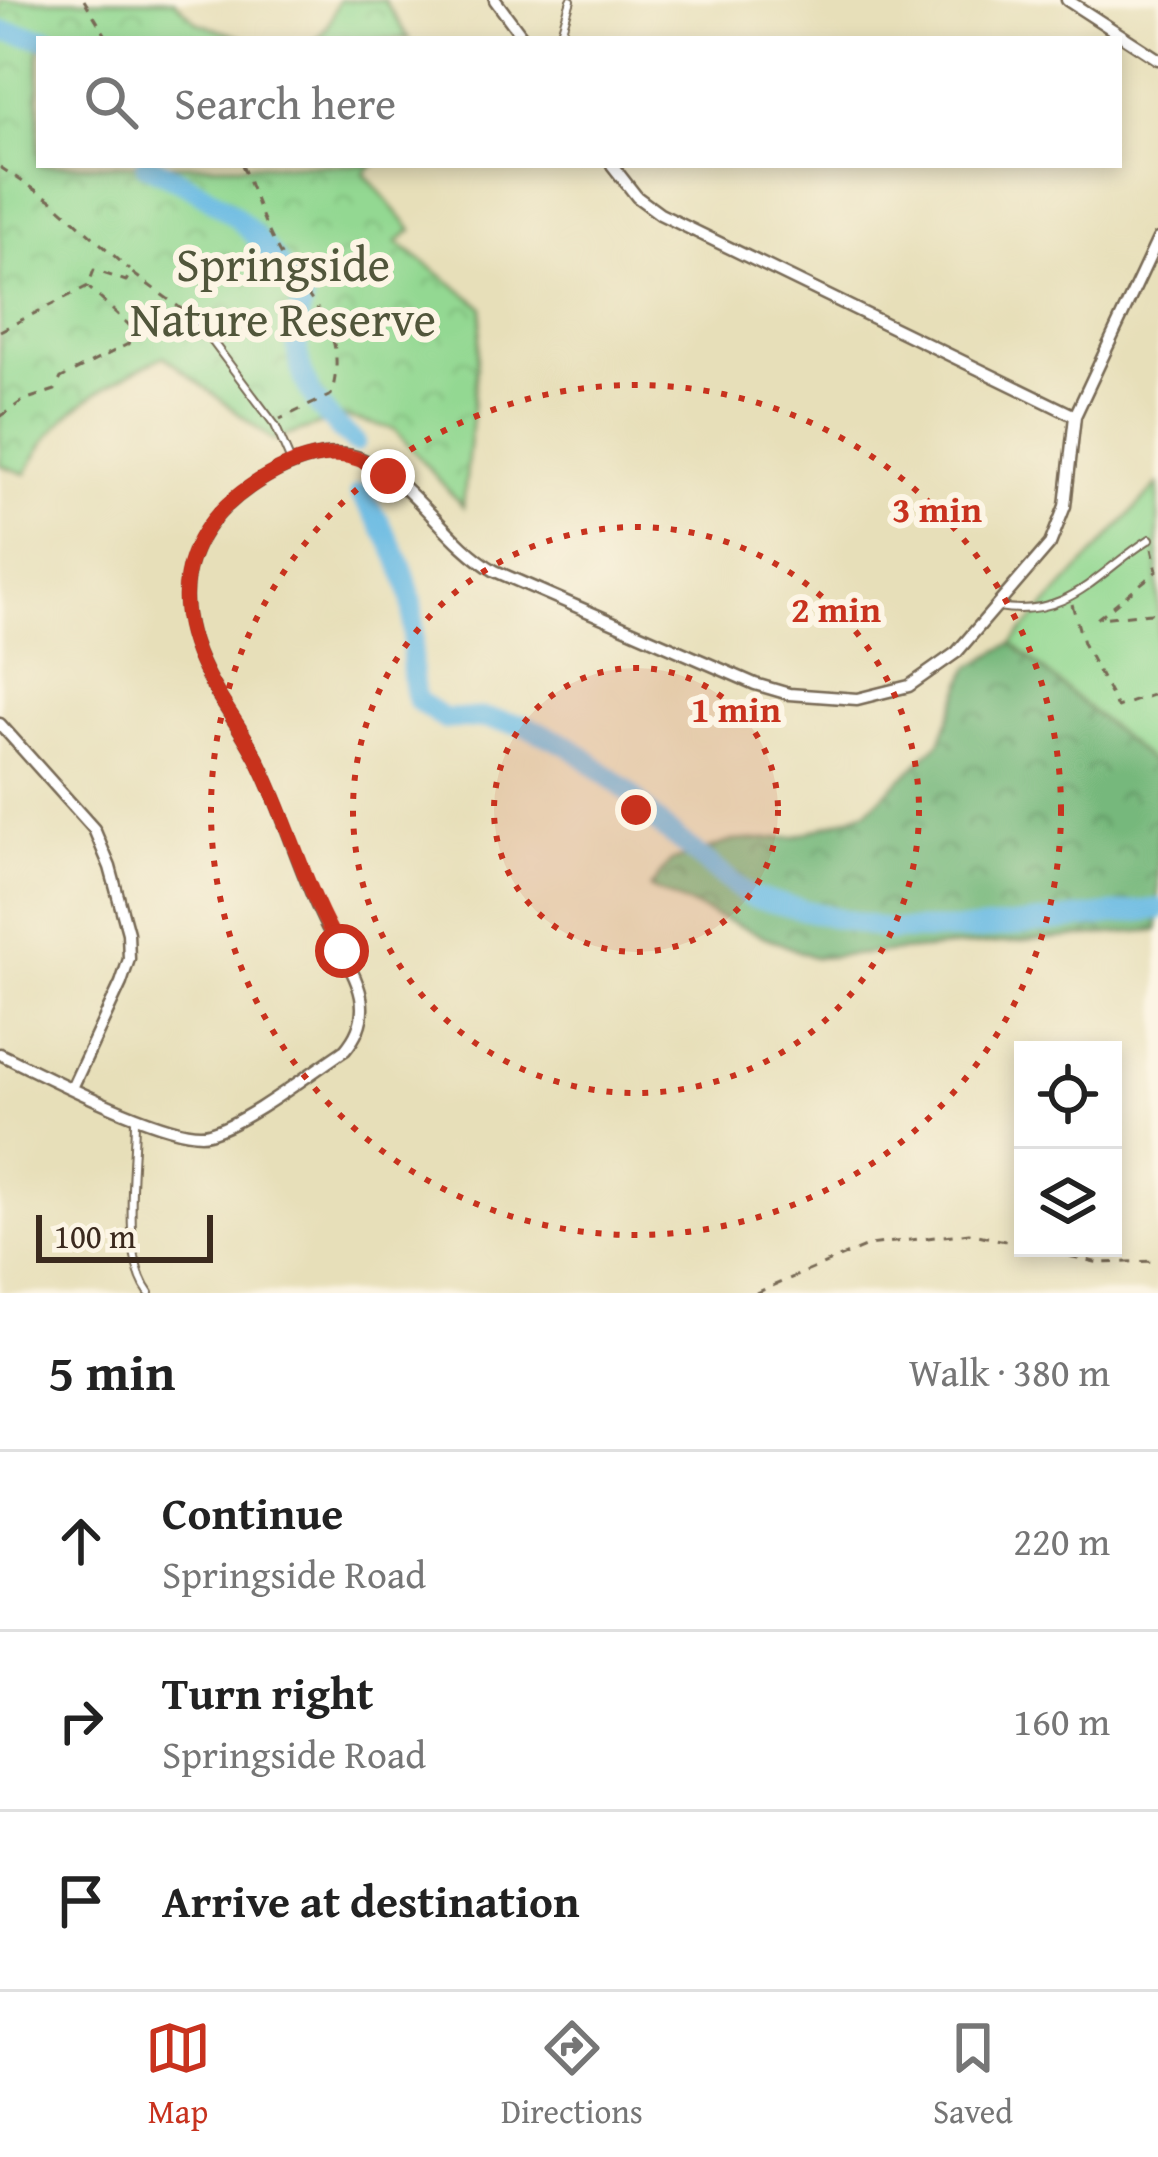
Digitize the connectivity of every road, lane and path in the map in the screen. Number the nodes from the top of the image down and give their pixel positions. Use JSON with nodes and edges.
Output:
{"nodes":[{"id":1,"x":84,"y":0,"type":"edge"},
{"id":2,"x":495,"y":0,"type":"edge"},
{"id":3,"x":572,"y":0,"type":"edge"},
{"id":4,"x":1067,"y":0,"type":"edge"},
{"id":5,"x":105,"y":36,"type":"edge"},
{"id":6,"x":522,"y":36,"type":"edge"},
{"id":7,"x":560,"y":36,"type":"edge"},
{"id":8,"x":1158,"y":59,"type":"edge"},
{"id":9,"x":0,"y":167,"type":"edge"},
{"id":10,"x":243,"y":168,"type":"edge"},
{"id":11,"x":614,"y":168,"type":"edge"},
{"id":12,"x":1158,"y":238,"type":"edge"},
{"id":13,"x":131,"y":272,"type":"junction"},
{"id":14,"x":88,"y":286,"type":"junction"},
{"id":15,"x":197,"y":321,"type":"joint"},
{"id":16,"x":0,"y":331,"type":"edge"},
{"id":17,"x":1075,"y":416,"type":"junction"},
{"id":18,"x":0,"y":417,"type":"edge"},
{"id":19,"x":272,"y":421,"type":"junction"},
{"id":20,"x":292,"y":464,"type":"junction"},
{"id":21,"x":1150,"y":539,"type":"joint"},
{"id":22,"x":1157,"y":570,"type":"edge"},
{"id":23,"x":1070,"y":596,"type":"junction"},
{"id":24,"x":998,"y":607,"type":"junction"},
{"id":25,"x":1158,"y":616,"type":"edge"},
{"id":26,"x":1158,"y":693,"type":"edge"},
{"id":27,"x":0,"y":724,"type":"edge"},
{"id":28,"x":0,"y":1054,"type":"edge"},
{"id":29,"x":72,"y":1088,"type":"junction"},
{"id":30,"x":135,"y":1115,"type":"junction"},
{"id":31,"x":1014,"y":1243,"type":"edge"},
{"id":32,"x":1073,"y":1257,"type":"edge"},
{"id":33,"x":1158,"y":1261,"type":"edge"},
{"id":34,"x":149,"y":1293,"type":"edge"},
{"id":35,"x":756,"y":1293,"type":"edge"}],
"edges":[{"from":1,"to":5,"type":"path"},
{"from":2,"to":6,"type":"street"},
{"from":3,"to":7,"type":"lane"},
{"from":4,"to":8,"type":"street"},
{"from":9,"to":13,"type":"path"},
{"from":10,"to":19,"type":"path"},
{"from":11,"to":17,"type":"street"},
{"from":12,"to":17,"type":"street"},
{"from":13,"to":14,"type":"path"},
{"from":13,"to":15,"type":"path"},
{"from":14,"to":16,"type":"path"},
{"from":14,"to":18,"type":"path"},
{"from":15,"to":19,"type":"lane"},
{"from":17,"to":24,"type":"street"},
{"from":19,"to":20,"type":"lane"},
{"from":20,"to":24,"type":"street"},
{"from":20,"to":30,"type":"street"},
{"from":21,"to":22,"type":"path"},
{"from":21,"to":23,"type":"lane"},
{"from":22,"to":25,"type":"path"},
{"from":23,"to":24,"type":"lane"},
{"from":23,"to":26,"type":"path"},
{"from":27,"to":29,"type":"street"},
{"from":28,"to":29,"type":"street"},
{"from":29,"to":30,"type":"street"},
{"from":30,"to":34,"type":"lane"},
{"from":31,"to":35,"type":"path"},
{"from":32,"to":33,"type":"path"}]}
